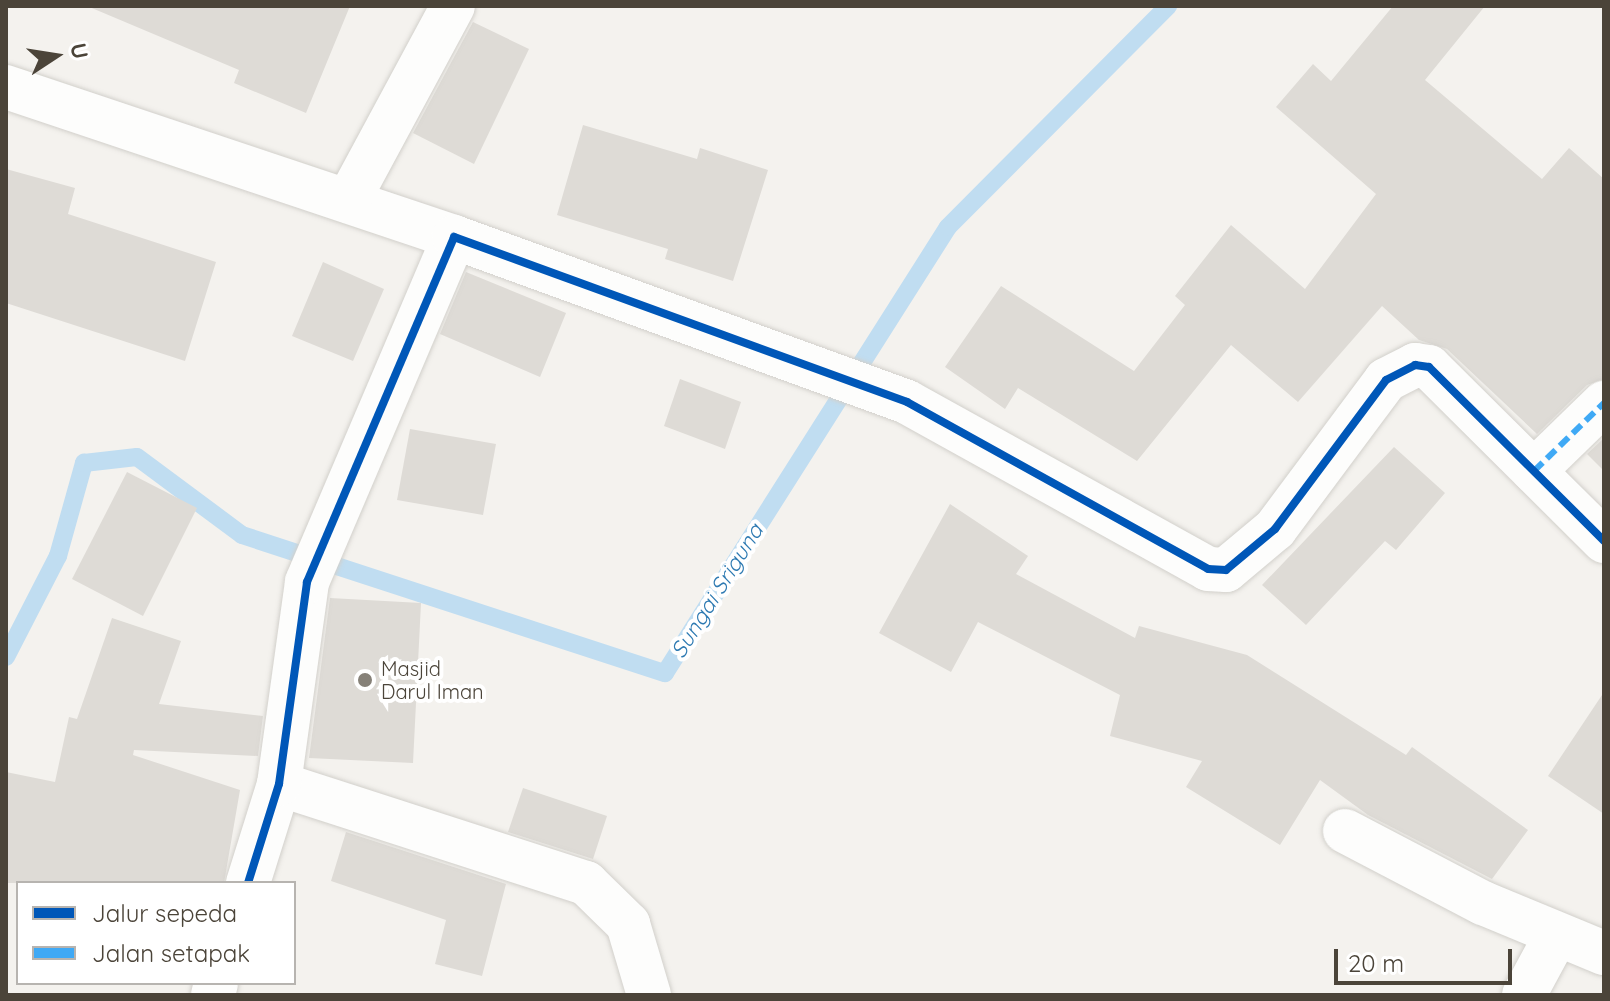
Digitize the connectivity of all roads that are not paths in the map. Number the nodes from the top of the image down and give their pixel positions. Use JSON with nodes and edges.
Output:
{"nodes":[{"id":1,"x":453,"y":6,"type":"edge"},
{"id":2,"x":6,"y":87,"type":"edge"},
{"id":3,"x":348,"y":201,"type":"junction"},
{"id":4,"x":454,"y":237,"type":"junction"},
{"id":5,"x":1604,"y":403,"type":"edge"},
{"id":6,"x":1534,"y":471,"type":"junction"},
{"id":7,"x":1604,"y":541,"type":"edge"},
{"id":8,"x":279,"y":784,"type":"junction"},
{"id":9,"x":1345,"y":831,"type":"dead end"},
{"id":10,"x":249,"y":881,"type":"edge"},
{"id":11,"x":1557,"y":934,"type":"junction"},
{"id":12,"x":1604,"y":953,"type":"edge"},
{"id":13,"x":649,"y":995,"type":"edge"},
{"id":14,"x":1524,"y":995,"type":"edge"}],
"edges":[{"from":1,"to":3,"type":"street"},
{"from":2,"to":3,"type":"street"},
{"from":3,"to":4,"type":"street"},
{"from":4,"to":6,"type":"street"},
{"from":4,"to":8,"type":"street"},
{"from":5,"to":6,"type":"street"},
{"from":6,"to":7,"type":"street"},
{"from":8,"to":10,"type":"street"},
{"from":8,"to":13,"type":"street"},
{"from":9,"to":11,"type":"street"},
{"from":11,"to":12,"type":"street"},
{"from":11,"to":14,"type":"street"}]}
